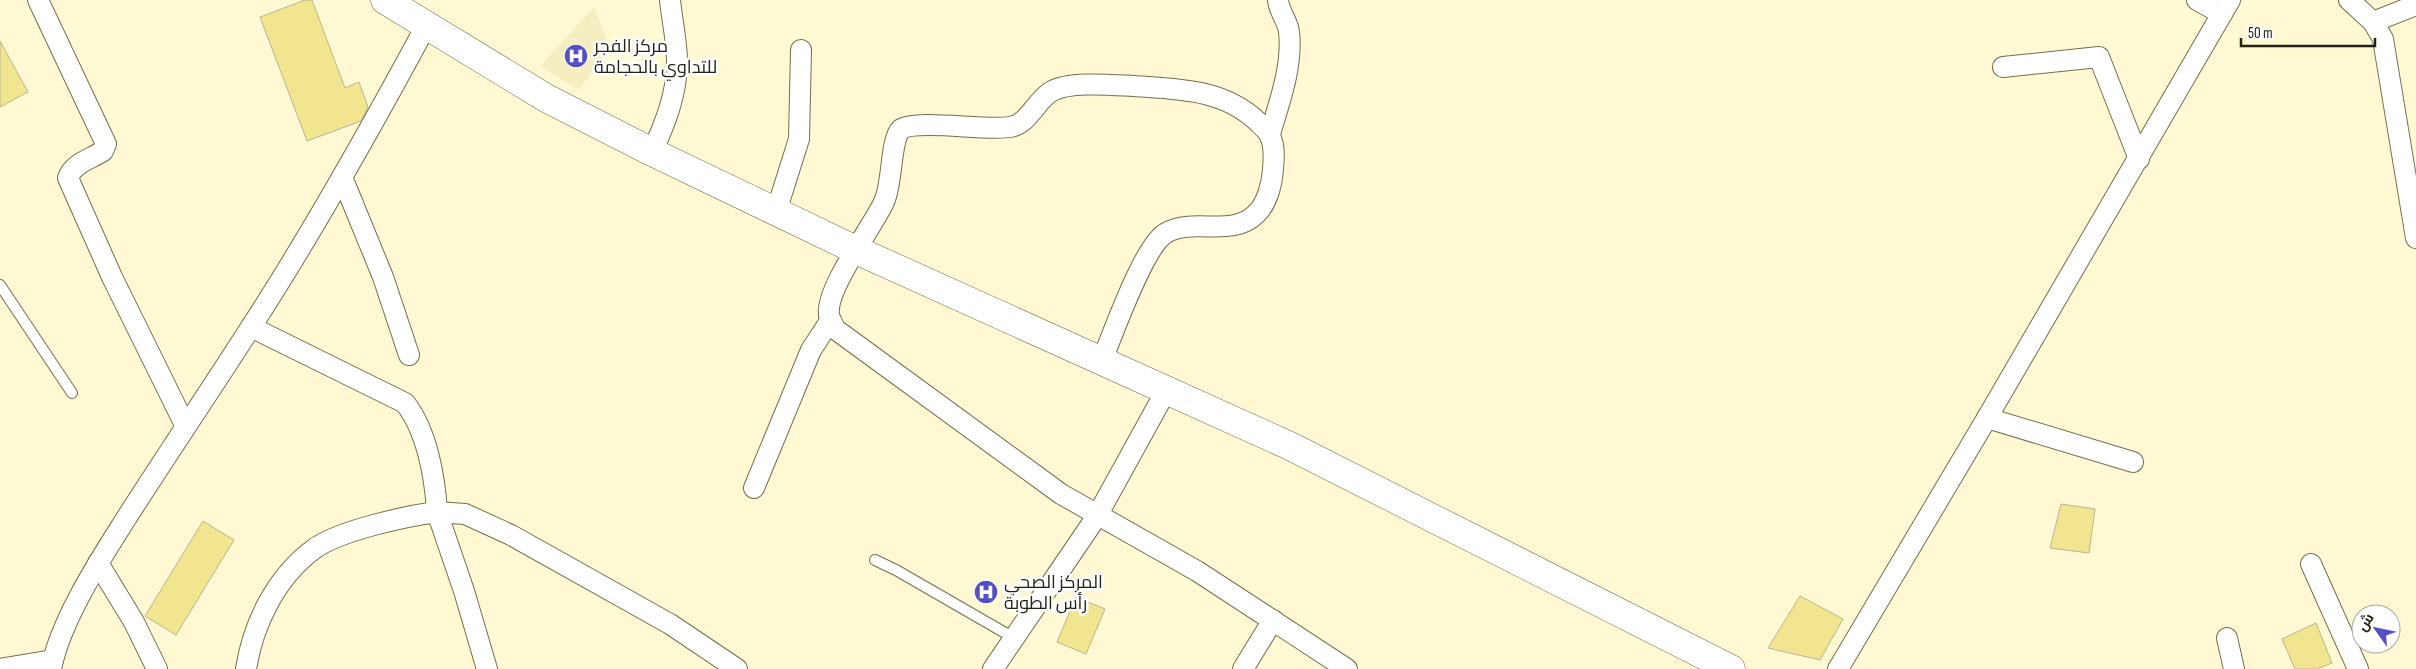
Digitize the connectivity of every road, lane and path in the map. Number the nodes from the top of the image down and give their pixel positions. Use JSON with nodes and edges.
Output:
{"nodes":[{"id":1,"x":38,"y":0,"type":"edge"},
{"id":2,"x":385,"y":0,"type":"edge"},
{"id":3,"x":670,"y":0,"type":"edge"},
{"id":4,"x":1278,"y":0,"type":"edge"},
{"id":5,"x":2197,"y":0,"type":"edge"},
{"id":6,"x":2349,"y":0,"type":"edge"},
{"id":7,"x":2416,"y":4,"type":"edge"},
{"id":8,"x":2226,"y":7,"type":"edge"},
{"id":9,"x":2373,"y":22,"type":"junction"},
{"id":10,"x":426,"y":26,"type":"junction"},
{"id":11,"x":801,"y":50,"type":"dead end"},
{"id":12,"x":2003,"y":68,"type":"dead end"},
{"id":13,"x":1270,"y":134,"type":"junction"},
{"id":14,"x":652,"y":152,"type":"junction"},
{"id":15,"x":2139,"y":159,"type":"junction"},
{"id":16,"x":342,"y":177,"type":"junction"},
{"id":17,"x":776,"y":212,"type":"junction"},
{"id":18,"x":2416,"y":238,"type":"edge"},
{"id":19,"x":856,"y":250,"type":"junction"},
{"id":20,"x":0,"y":284,"type":"edge"},
{"id":21,"x":830,"y":321,"type":"junction"},
{"id":22,"x":251,"y":327,"type":"junction"},
{"id":23,"x":409,"y":355,"type":"dead end"},
{"id":24,"x":1102,"y":360,"type":"junction"},
{"id":25,"x":1167,"y":389,"type":"junction"},
{"id":26,"x":72,"y":393,"type":"dead end"},
{"id":27,"x":1987,"y":418,"type":"junction"},
{"id":28,"x":185,"y":425,"type":"junction"},
{"id":29,"x":2133,"y":462,"type":"dead end"},
{"id":30,"x":754,"y":488,"type":"dead end"},
{"id":31,"x":437,"y":512,"type":"junction"},
{"id":32,"x":1097,"y":516,"type":"junction"},
{"id":33,"x":874,"y":560,"type":"dead end"},
{"id":34,"x":98,"y":563,"type":"junction"},
{"id":35,"x":2311,"y":564,"type":"dead end"},
{"id":36,"x":1272,"y":620,"type":"junction"},
{"id":37,"x":1014,"y":638,"type":"junction"},
{"id":38,"x":2227,"y":638,"type":"dead end"},
{"id":39,"x":52,"y":664,"type":"edge"},
{"id":40,"x":0,"y":669,"type":"edge"},
{"id":41,"x":157,"y":669,"type":"edge"},
{"id":42,"x":246,"y":669,"type":"edge"},
{"id":43,"x":487,"y":669,"type":"edge"},
{"id":44,"x":737,"y":669,"type":"edge"},
{"id":45,"x":993,"y":669,"type":"edge"},
{"id":46,"x":1243,"y":669,"type":"edge"},
{"id":47,"x":1348,"y":669,"type":"edge"},
{"id":48,"x":1731,"y":669,"type":"edge"},
{"id":49,"x":1838,"y":669,"type":"edge"},
{"id":50,"x":2234,"y":669,"type":"edge"},
{"id":51,"x":2358,"y":669,"type":"edge"}],
"edges":[{"from":1,"to":28,"type":"street"},
{"from":2,"to":10,"type":"street"},
{"from":3,"to":14,"type":"street"},
{"from":4,"to":13,"type":"street"},
{"from":5,"to":8,"type":"street"},
{"from":6,"to":9,"type":"street"},
{"from":7,"to":9,"type":"street"},
{"from":8,"to":15,"type":"street"},
{"from":9,"to":18,"type":"street"},
{"from":10,"to":14,"type":"street"},
{"from":10,"to":16,"type":"street"},
{"from":11,"to":17,"type":"street"},
{"from":12,"to":15,"type":"street"},
{"from":13,"to":19,"type":"street"},
{"from":13,"to":24,"type":"street"},
{"from":14,"to":17,"type":"street"},
{"from":15,"to":27,"type":"street"},
{"from":16,"to":22,"type":"street"},
{"from":16,"to":23,"type":"street"},
{"from":17,"to":19,"type":"street"},
{"from":19,"to":21,"type":"street"},
{"from":19,"to":24,"type":"street"},
{"from":20,"to":26,"type":"lane"},
{"from":21,"to":30,"type":"street"},
{"from":21,"to":32,"type":"street"},
{"from":22,"to":28,"type":"street"},
{"from":22,"to":31,"type":"street"},
{"from":24,"to":25,"type":"street"},
{"from":25,"to":32,"type":"street"},
{"from":25,"to":48,"type":"street"},
{"from":27,"to":29,"type":"street"},
{"from":27,"to":49,"type":"street"},
{"from":28,"to":34,"type":"street"},
{"from":31,"to":42,"type":"street"},
{"from":31,"to":43,"type":"street"},
{"from":31,"to":44,"type":"street"},
{"from":32,"to":36,"type":"street"},
{"from":32,"to":37,"type":"street"},
{"from":33,"to":37,"type":"lane"},
{"from":34,"to":39,"type":"street"},
{"from":34,"to":41,"type":"street"},
{"from":35,"to":51,"type":"street"},
{"from":36,"to":46,"type":"street"},
{"from":36,"to":47,"type":"street"},
{"from":37,"to":45,"type":"street"},
{"from":38,"to":50,"type":"street"},
{"from":39,"to":40,"type":"street"}]}
